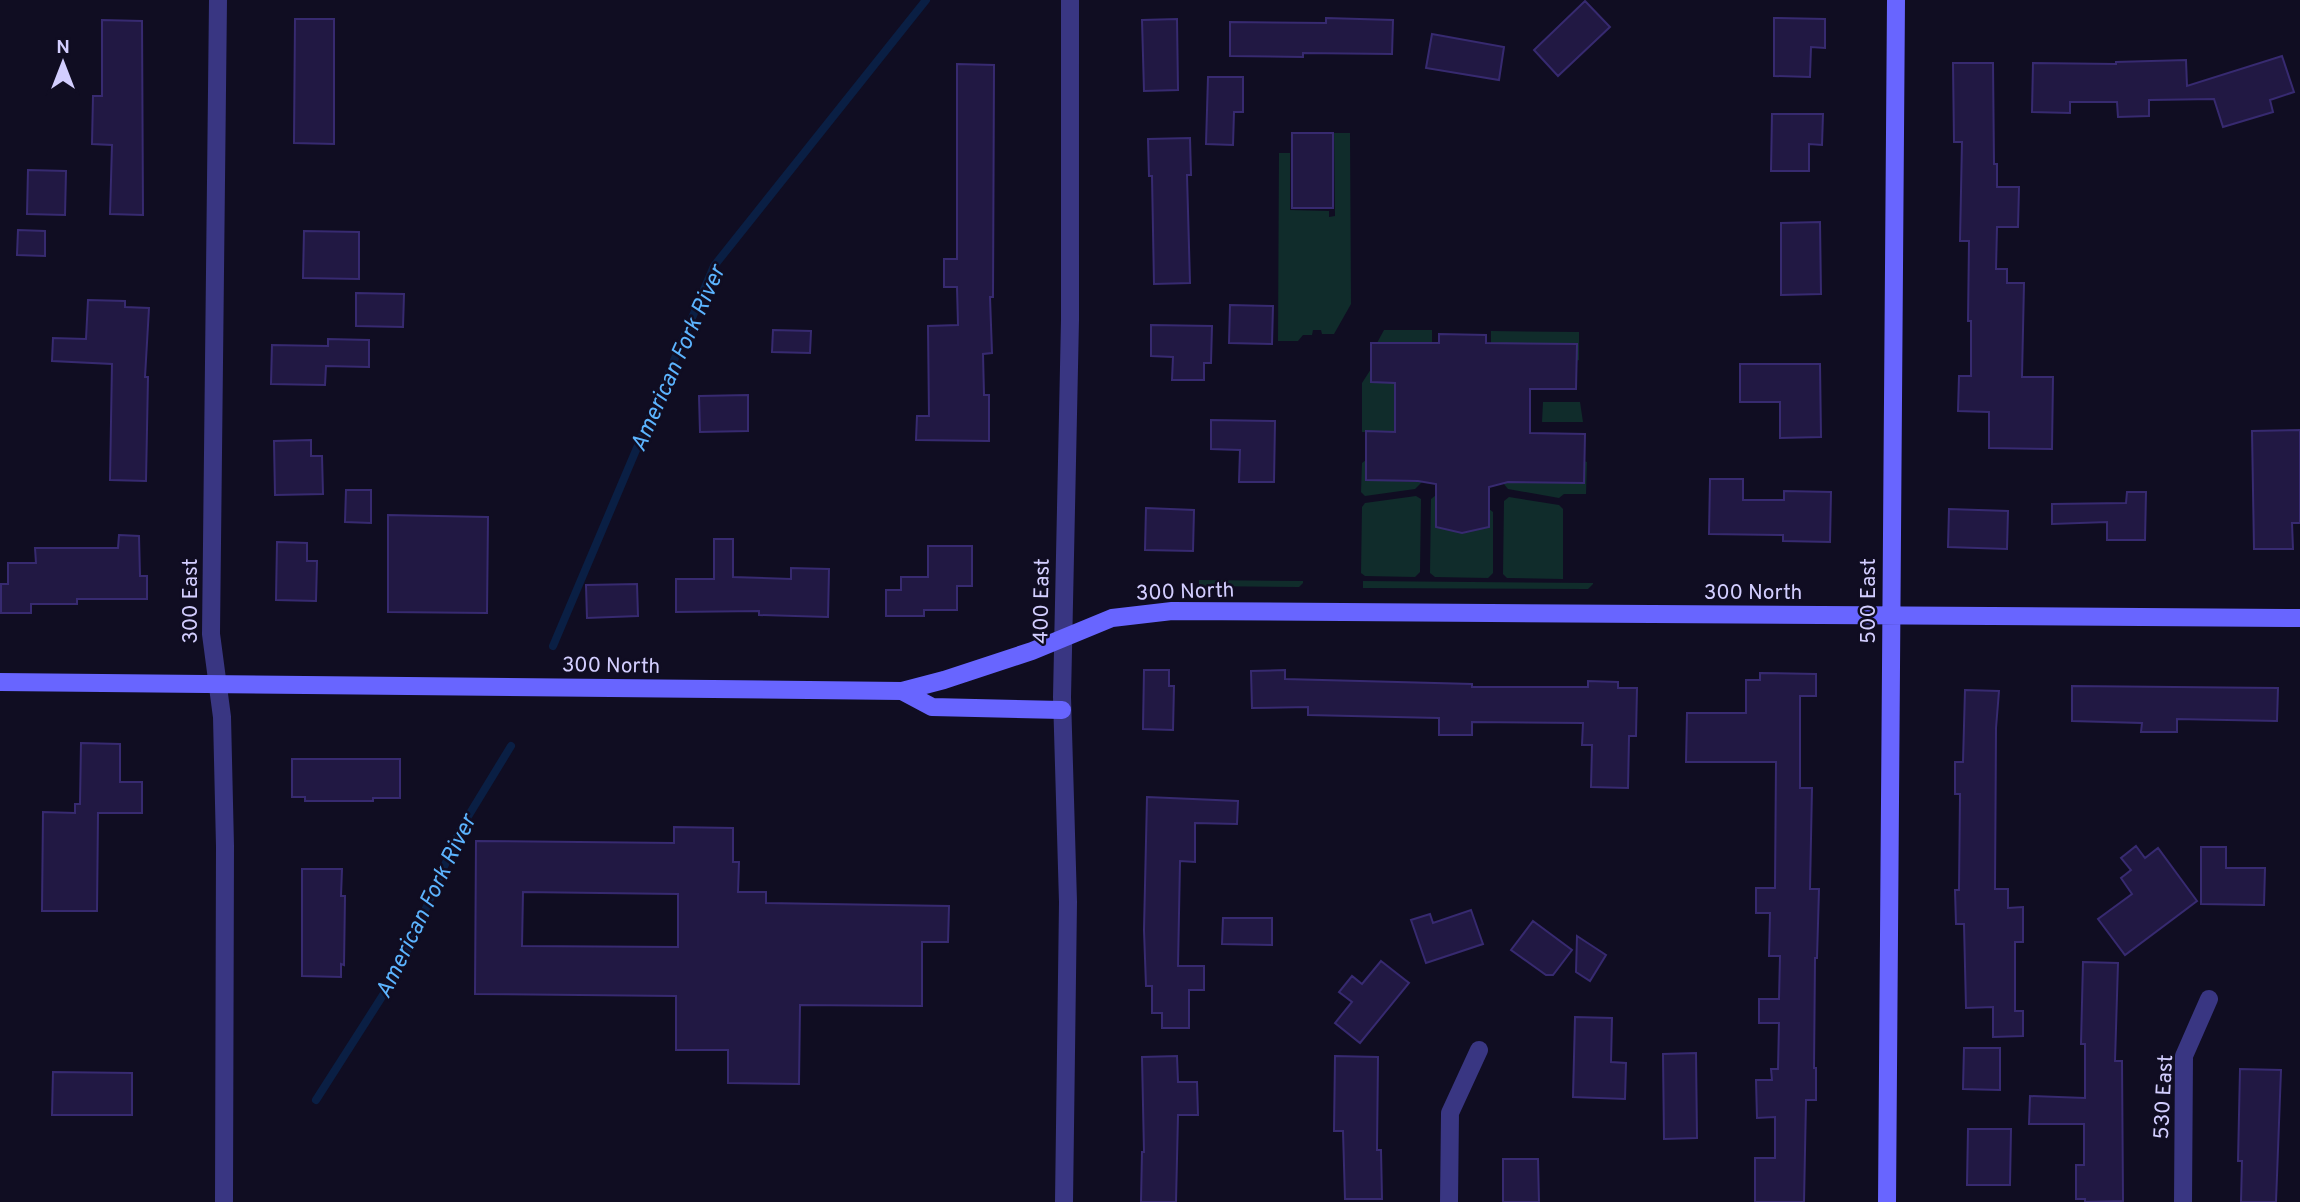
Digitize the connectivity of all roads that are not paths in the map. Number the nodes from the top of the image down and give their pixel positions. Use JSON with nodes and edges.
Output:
{"nodes":[{"id":1,"x":218,"y":0,"type":"edge"},
{"id":2,"x":1070,"y":0,"type":"edge"},
{"id":3,"x":1896,"y":0,"type":"edge"},
{"id":4,"x":1890,"y":616,"type":"junction"},
{"id":5,"x":2300,"y":618,"type":"edge"},
{"id":6,"x":1063,"y":639,"type":"junction"},
{"id":7,"x":0,"y":682,"type":"edge"},
{"id":8,"x":217,"y":684,"type":"junction"},
{"id":9,"x":902,"y":691,"type":"junction"},
{"id":10,"x":1062,"y":710,"type":"junction"},
{"id":11,"x":2208,"y":999,"type":"dead end"},
{"id":12,"x":1479,"y":1050,"type":"dead end"},
{"id":13,"x":224,"y":1202,"type":"edge"},
{"id":14,"x":1063,"y":1202,"type":"edge"},
{"id":15,"x":1449,"y":1202,"type":"edge"},
{"id":16,"x":1887,"y":1202,"type":"edge"},
{"id":17,"x":2183,"y":1202,"type":"edge"}],
"edges":[{"from":1,"to":8,"type":"street","name":"300 East"},
{"from":2,"to":6,"type":"street","name":"400 East"},
{"from":3,"to":4,"type":"street","name":"500 East"},
{"from":4,"to":5,"type":"street","name":"300 North"},
{"from":4,"to":6,"type":"street","name":"300 North"},
{"from":4,"to":16,"type":"street","name":"500 East"},
{"from":6,"to":9,"type":"street","name":"300 North"},
{"from":6,"to":10,"type":"street","name":"400 East"},
{"from":7,"to":8,"type":"street","name":"300 North"},
{"from":8,"to":9,"type":"street","name":"300 North"},
{"from":8,"to":13,"type":"street","name":"300 East"},
{"from":9,"to":10,"type":"street"},
{"from":10,"to":14,"type":"street","name":"400 East"},
{"from":11,"to":17,"type":"street","name":"530 East"},
{"from":12,"to":15,"type":"street"}]}
